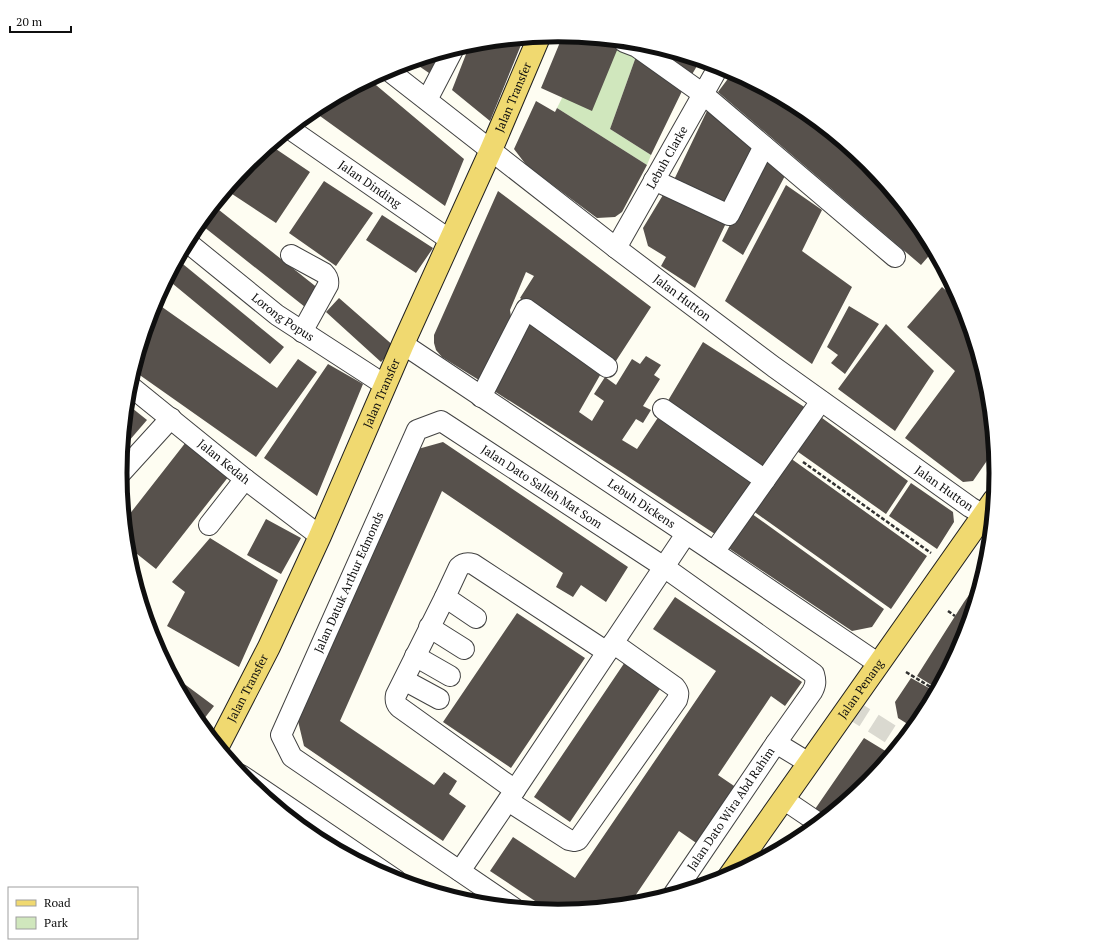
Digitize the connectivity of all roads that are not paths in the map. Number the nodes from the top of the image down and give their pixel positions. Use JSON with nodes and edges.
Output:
{"nodes":[{"id":1,"x":536,"y":43,"type":"edge"},
{"id":2,"x":641,"y":50,"type":"edge"},
{"id":3,"x":450,"y":56,"type":"edge"},
{"id":4,"x":715,"y":72,"type":"edge"},
{"id":5,"x":394,"y":75,"type":"edge"},
{"id":6,"x":703,"y":94,"type":"junction"},
{"id":7,"x":427,"y":100,"type":"junction"},
{"id":8,"x":295,"y":132,"type":"edge"},
{"id":9,"x":764,"y":146,"type":"junction"},
{"id":10,"x":491,"y":150,"type":"junction"},
{"id":11,"x":654,"y":180,"type":"junction"},
{"id":12,"x":450,"y":240,"type":"junction"},
{"id":13,"x":192,"y":246,"type":"edge"},
{"id":14,"x":616,"y":248,"type":"junction"},
{"id":15,"x":291,"y":254,"type":"dead end"},
{"id":16,"x":896,"y":257,"type":"dead end"},
{"id":17,"x":302,"y":332,"type":"junction"},
{"id":18,"x":403,"y":344,"type":"junction"},
{"id":19,"x":606,"y":367,"type":"dead end"},
{"id":20,"x":385,"y":385,"type":"junction"},
{"id":21,"x":135,"y":390,"type":"edge"},
{"id":22,"x":481,"y":397,"type":"junction"},
{"id":23,"x":821,"y":401,"type":"junction"},
{"id":24,"x":663,"y":409,"type":"dead end"},
{"id":25,"x":171,"y":418,"type":"junction"},
{"id":26,"x":417,"y":430,"type":"joint"},
{"id":27,"x":127,"y":466,"type":"edge"},
{"id":28,"x":245,"y":479,"type":"junction"},
{"id":29,"x":764,"y":480,"type":"junction"},
{"id":30,"x":988,"y":511,"type":"edge"},
{"id":31,"x":988,"y":515,"type":"edge"},
{"id":32,"x":209,"y":525,"type":"dead end"},
{"id":33,"x":686,"y":534,"type":"junction"},
{"id":34,"x":320,"y":536,"type":"junction"},
{"id":35,"x":714,"y":552,"type":"junction"},
{"id":36,"x":664,"y":567,"type":"junction"},
{"id":37,"x":444,"y":597,"type":"junction"},
{"id":38,"x":476,"y":618,"type":"dead end"},
{"id":39,"x":429,"y":627,"type":"junction"},
{"id":40,"x":610,"y":648,"type":"junction"},
{"id":41,"x":464,"y":649,"type":"dead end"},
{"id":42,"x":416,"y":656,"type":"junction"},
{"id":43,"x":879,"y":664,"type":"junction"},
{"id":44,"x":450,"y":676,"type":"dead end"},
{"id":45,"x":404,"y":680,"type":"junction"},
{"id":46,"x":439,"y":700,"type":"dead end"},
{"id":47,"x":220,"y":741,"type":"edge"},
{"id":48,"x":776,"y":743,"type":"junction"},
{"id":49,"x":809,"y":763,"type":"junction"},
{"id":50,"x":271,"y":795,"type":"edge"},
{"id":51,"x":512,"y":795,"type":"junction"},
{"id":52,"x":780,"y":804,"type":"junction"},
{"id":53,"x":814,"y":821,"type":"edge"},
{"id":54,"x":805,"y":827,"type":"edge"},
{"id":55,"x":368,"y":861,"type":"edge"},
{"id":56,"x":736,"y":867,"type":"edge"},
{"id":57,"x":460,"y":871,"type":"junction"},
{"id":58,"x":678,"y":888,"type":"edge"},
{"id":59,"x":504,"y":901,"type":"edge"}],
"edges":[{"from":1,"to":10,"type":"main road","name":"Jalan Transfer"},
{"from":2,"to":6,"type":"street"},
{"from":3,"to":7,"type":"street"},
{"from":4,"to":6,"type":"street","name":"Lebuh Clarke"},
{"from":5,"to":7,"type":"street","name":"Jalan Hutton"},
{"from":6,"to":9,"type":"street"},
{"from":6,"to":11,"type":"street","name":"Lebuh Clarke"},
{"from":7,"to":10,"type":"street","name":"Jalan Hutton"},
{"from":8,"to":12,"type":"street","name":"Jalan Dinding"},
{"from":9,"to":11,"type":"street"},
{"from":9,"to":16,"type":"street"},
{"from":10,"to":12,"type":"main road","name":"Jalan Transfer"},
{"from":10,"to":14,"type":"street","name":"Jalan Hutton"},
{"from":11,"to":14,"type":"street","name":"Lebuh Clarke"},
{"from":12,"to":18,"type":"main road","name":"Jalan Transfer"},
{"from":13,"to":17,"type":"street","name":"Lorong Popus"},
{"from":14,"to":23,"type":"street","name":"Jalan Hutton"},
{"from":15,"to":17,"type":"street"},
{"from":17,"to":20,"type":"street","name":"Lorong Popus"},
{"from":18,"to":20,"type":"main road","name":"Jalan Transfer"},
{"from":18,"to":22,"type":"street","name":"Lebuh Dickens"},
{"from":19,"to":22,"type":"street"},
{"from":20,"to":34,"type":"main road","name":"Jalan Transfer"},
{"from":21,"to":25,"type":"street","name":"Jalan Kedah"},
{"from":22,"to":33,"type":"street","name":"Lebuh Dickens"},
{"from":23,"to":29,"type":"street"},
{"from":23,"to":30,"type":"street","name":"Jalan Hutton"},
{"from":24,"to":29,"type":"street"},
{"from":25,"to":27,"type":"street"},
{"from":25,"to":28,"type":"street","name":"Jalan Kedah"},
{"from":26,"to":36,"type":"street","name":"Jalan Dato Salleh Mat Som"},
{"from":26,"to":57,"type":"street","name":"Jalan Datuk Arthur Edmonds"},
{"from":28,"to":32,"type":"street"},
{"from":28,"to":34,"type":"street","name":"Jalan Kedah"},
{"from":29,"to":35,"type":"street"},
{"from":31,"to":43,"type":"main road","name":"Jalan Penang"},
{"from":33,"to":35,"type":"street","name":"Lebuh Dickens"},
{"from":33,"to":36,"type":"street"},
{"from":34,"to":47,"type":"main road","name":"Jalan Transfer"},
{"from":35,"to":43,"type":"street","name":"Lebuh Dickens"},
{"from":36,"to":40,"type":"street"},
{"from":36,"to":48,"type":"street","name":"Jalan Dato Wira Abd Rahim"},
{"from":37,"to":38,"type":"street"},
{"from":37,"to":39,"type":"street"},
{"from":37,"to":40,"type":"street"},
{"from":39,"to":41,"type":"street"},
{"from":39,"to":42,"type":"street"},
{"from":40,"to":51,"type":"street"},
{"from":40,"to":51,"type":"street"},
{"from":42,"to":44,"type":"street"},
{"from":42,"to":45,"type":"street"},
{"from":43,"to":49,"type":"main road","name":"Jalan Penang"},
{"from":45,"to":46,"type":"street"},
{"from":45,"to":51,"type":"street"},
{"from":48,"to":49,"type":"street"},
{"from":48,"to":58,"type":"street","name":"Jalan Dato Wira Abd Rahim"},
{"from":49,"to":52,"type":"main road","name":"Jalan Penang"},
{"from":50,"to":55,"type":"street"},
{"from":51,"to":57,"type":"street"},
{"from":52,"to":53,"type":"street"},
{"from":52,"to":54,"type":"street"},
{"from":52,"to":56,"type":"main road","name":"Jalan Penang"},
{"from":57,"to":59,"type":"street"}]}
